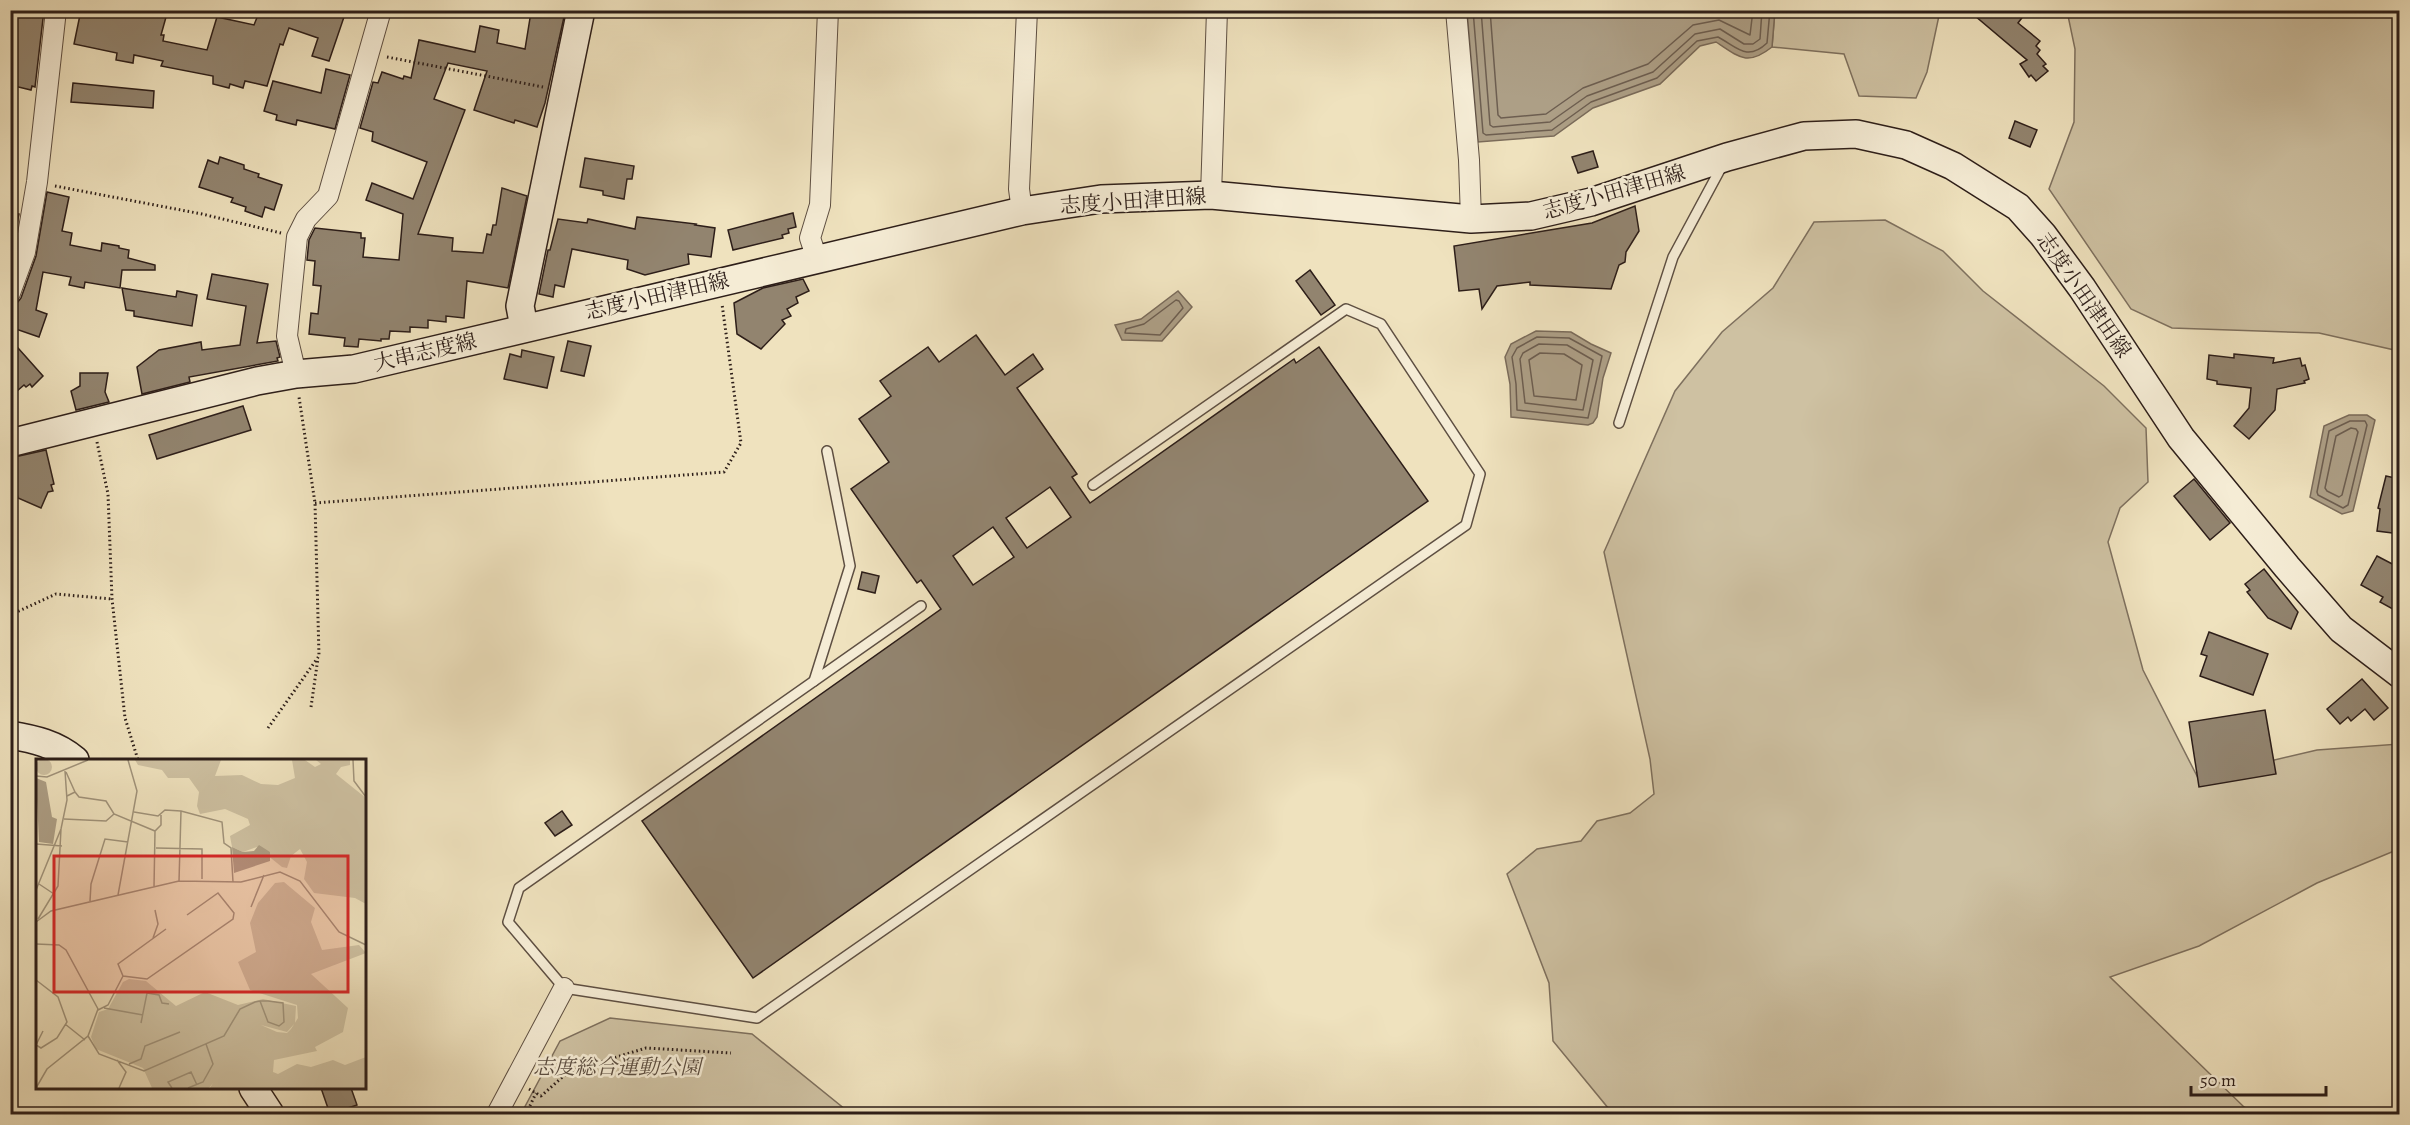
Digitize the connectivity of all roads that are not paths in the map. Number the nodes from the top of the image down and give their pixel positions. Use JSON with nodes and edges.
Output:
{"nodes":[{"id":1,"x":56,"y":10,"type":"edge"},
{"id":2,"x":381,"y":10,"type":"edge"},
{"id":3,"x":581,"y":10,"type":"edge"},
{"id":4,"x":828,"y":10,"type":"edge"},
{"id":5,"x":1027,"y":10,"type":"edge"},
{"id":6,"x":1216,"y":10,"type":"edge"},
{"id":7,"x":1456,"y":10,"type":"edge"},
{"id":8,"x":1727,"y":157,"type":"junction"},
{"id":9,"x":1211,"y":195,"type":"junction"},
{"id":10,"x":1022,"y":211,"type":"junction"},
{"id":11,"x":1471,"y":219,"type":"junction"},
{"id":12,"x":817,"y":259,"type":"junction"},
{"id":13,"x":10,"y":293,"type":"edge"},
{"id":14,"x":524,"y":327,"type":"junction"},
{"id":15,"x":296,"y":374,"type":"junction"},
{"id":16,"x":1619,"y":423,"type":"dead end"},
{"id":17,"x":10,"y":443,"type":"edge"},
{"id":18,"x":827,"y":451,"type":"dead end"},
{"id":19,"x":1093,"y":485,"type":"dead end"},
{"id":20,"x":921,"y":606,"type":"dead end"},
{"id":21,"x":2400,"y":674,"type":"edge"},
{"id":22,"x":814,"y":681,"type":"junction"},
{"id":23,"x":10,"y":735,"type":"edge"},
{"id":24,"x":74,"y":759,"type":"edge"},
{"id":25,"x":564,"y":988,"type":"junction"},
{"id":26,"x":254,"y":1089,"type":"edge"},
{"id":27,"x":270,"y":1114,"type":"edge"},
{"id":28,"x":497,"y":1114,"type":"edge"}],
"edges":[{"from":1,"to":13,"type":"street"},
{"from":2,"to":15,"type":"street"},
{"from":3,"to":14,"type":"main road"},
{"from":4,"to":12,"type":"street"},
{"from":5,"to":10,"type":"street"},
{"from":6,"to":9,"type":"street"},
{"from":7,"to":11,"type":"street"},
{"from":8,"to":11,"type":"main road","name":"志度小田津田線"},
{"from":8,"to":16,"type":"lane"},
{"from":8,"to":21,"type":"main road","name":"志度小田津田線"},
{"from":9,"to":10,"type":"main road","name":"志度小田津田線"},
{"from":9,"to":11,"type":"main road","name":"志度小田津田線"},
{"from":10,"to":12,"type":"main road","name":"志度小田津田線"},
{"from":12,"to":14,"type":"main road","name":"志度小田津田線"},
{"from":14,"to":15,"type":"main road","name":"大串志度線"},
{"from":15,"to":17,"type":"main road","name":"大串志度線"},
{"from":18,"to":22,"type":"lane"},
{"from":19,"to":25,"type":"lane"},
{"from":20,"to":22,"type":"lane"},
{"from":22,"to":25,"type":"lane"},
{"from":23,"to":24,"type":"main road"},
{"from":25,"to":28,"type":"street"},
{"from":26,"to":27,"type":"main road"}]}
